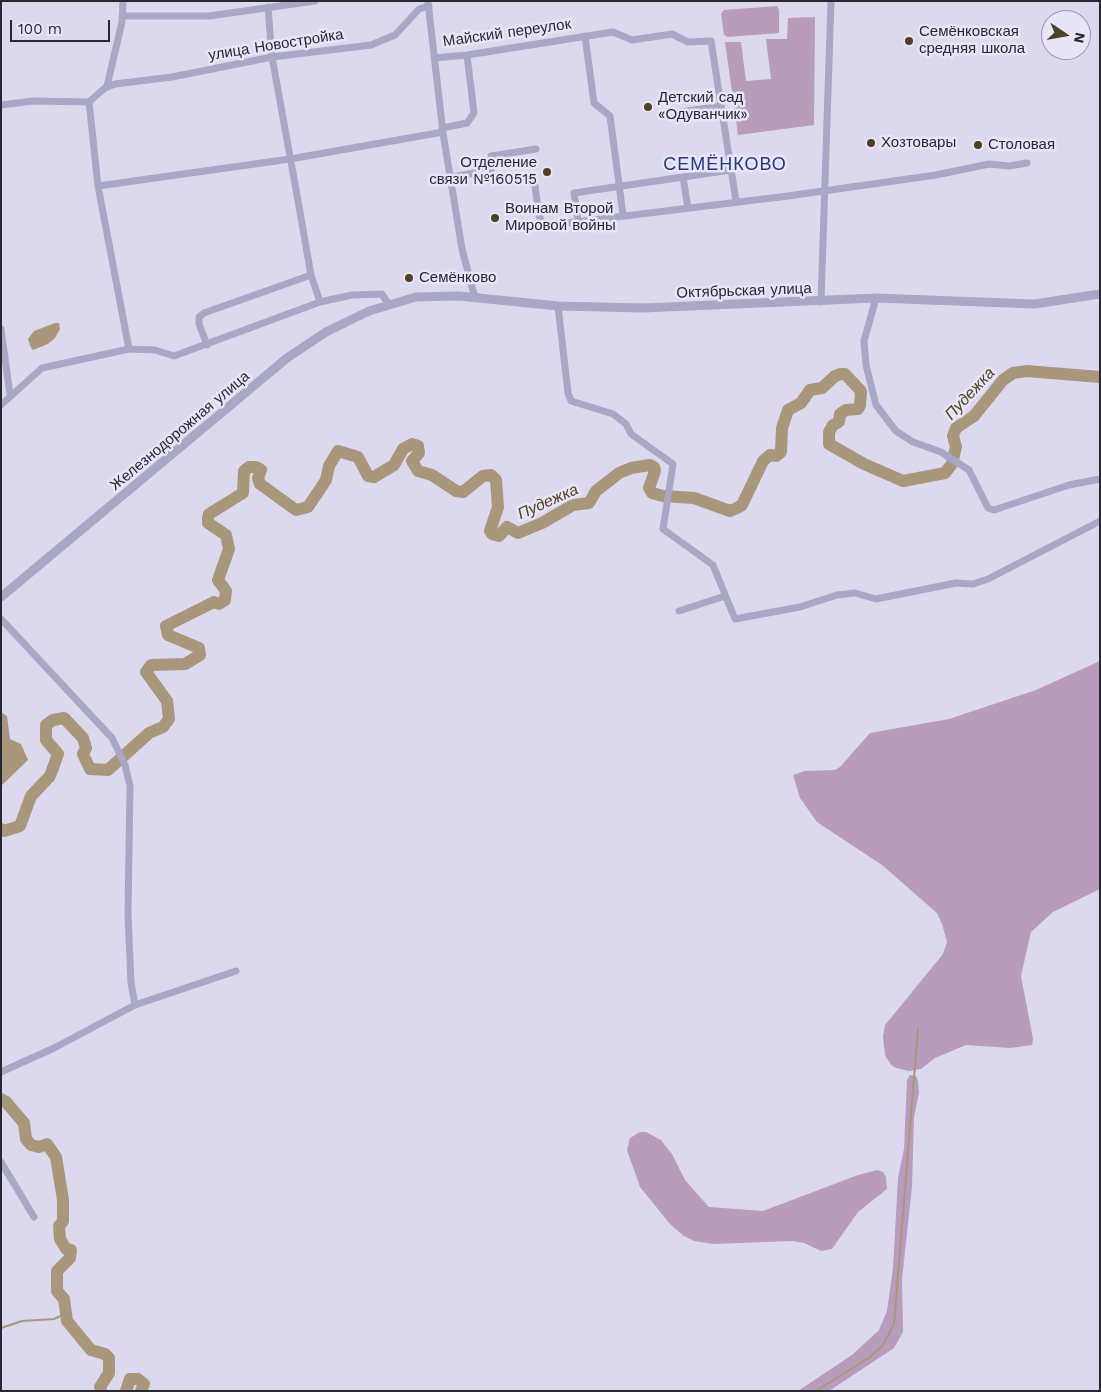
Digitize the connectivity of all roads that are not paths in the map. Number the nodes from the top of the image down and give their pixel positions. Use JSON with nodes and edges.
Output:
{"nodes":[{"id":1,"x":122,"y":1,"type":"edge"},
{"id":2,"x":315,"y":1,"type":"edge"},
{"id":3,"x":419,"y":1,"type":"edge"},
{"id":4,"x":831,"y":1,"type":"edge"},
{"id":5,"x":428,"y":4,"type":"edge"},
{"id":6,"x":268,"y":7,"type":"junction"},
{"id":7,"x":122,"y":16,"type":"junction"},
{"id":8,"x":585,"y":36,"type":"junction"},
{"id":9,"x":467,"y":55,"type":"junction"},
{"id":10,"x":272,"y":57,"type":"junction"},
{"id":11,"x":434,"y":58,"type":"junction"},
{"id":12,"x":105,"y":88,"type":"junction"},
{"id":13,"x":89,"y":102,"type":"junction"},
{"id":14,"x":1,"y":105,"type":"edge"},
{"id":15,"x":721,"y":106,"type":"junction"},
{"id":16,"x":681,"y":112,"type":"dead end"},
{"id":17,"x":443,"y":130,"type":"junction"},
{"id":18,"x":536,"y":148,"type":"dead end"},
{"id":19,"x":290,"y":159,"type":"junction"},
{"id":20,"x":1027,"y":163,"type":"dead end"},
{"id":21,"x":731,"y":170,"type":"junction"},
{"id":22,"x":452,"y":177,"type":"junction"},
{"id":23,"x":683,"y":177,"type":"junction"},
{"id":24,"x":534,"y":179,"type":"dead end"},
{"id":25,"x":98,"y":186,"type":"junction"},
{"id":26,"x":619,"y":186,"type":"junction"},
{"id":27,"x":825,"y":190,"type":"junction"},
{"id":28,"x":736,"y":201,"type":"junction"},
{"id":29,"x":688,"y":208,"type":"junction"},
{"id":30,"x":623,"y":215,"type":"junction"},
{"id":31,"x":578,"y":220,"type":"junction"},
{"id":32,"x":311,"y":274,"type":"junction"},
{"id":33,"x":1100,"y":294,"type":"edge"},
{"id":34,"x":474,"y":298,"type":"junction"},
{"id":35,"x":876,"y":298,"type":"junction"},
{"id":36,"x":320,"y":302,"type":"junction"},
{"id":37,"x":821,"y":302,"type":"junction"},
{"id":38,"x":389,"y":305,"type":"junction"},
{"id":39,"x":558,"y":306,"type":"junction"},
{"id":40,"x":1,"y":329,"type":"edge"},
{"id":41,"x":207,"y":345,"type":"junction"},
{"id":42,"x":129,"y":349,"type":"junction"},
{"id":43,"x":10,"y":396,"type":"junction"},
{"id":44,"x":1,"y":405,"type":"edge"},
{"id":45,"x":1100,"y":479,"type":"edge"},
{"id":46,"x":1100,"y":521,"type":"edge"},
{"id":47,"x":725,"y":596,"type":"junction"},
{"id":48,"x":1,"y":597,"type":"edge"},
{"id":49,"x":679,"y":611,"type":"dead end"},
{"id":50,"x":1,"y":619,"type":"edge"},
{"id":51,"x":236,"y":970,"type":"dead end"},
{"id":52,"x":135,"y":1005,"type":"junction"},
{"id":53,"x":1,"y":1072,"type":"edge"},
{"id":54,"x":1,"y":1162,"type":"edge"},
{"id":55,"x":34,"y":1217,"type":"dead end"}],
"edges":[{"from":1,"to":7,"type":"street"},
{"from":2,"to":6,"type":"street"},
{"from":3,"to":5,"type":"street"},
{"from":4,"to":27,"type":"street"},
{"from":5,"to":10,"type":"street","name":"улица Новостройка"},
{"from":5,"to":11,"type":"street"},
{"from":6,"to":7,"type":"street"},
{"from":6,"to":10,"type":"street"},
{"from":7,"to":12,"type":"street"},
{"from":8,"to":9,"type":"street","name":"Майский переулок"},
{"from":8,"to":15,"type":"street","name":"Майский переулок"},
{"from":8,"to":26,"type":"street","name":"Майский переулок"},
{"from":9,"to":11,"type":"street","name":"Майский переулок"},
{"from":9,"to":17,"type":"street"},
{"from":10,"to":12,"type":"street","name":"улица Новостройка"},
{"from":10,"to":19,"type":"street"},
{"from":11,"to":17,"type":"street"},
{"from":12,"to":13,"type":"street","name":"улица Новостройка"},
{"from":13,"to":14,"type":"street"},
{"from":13,"to":25,"type":"street"},
{"from":15,"to":16,"type":"street"},
{"from":15,"to":21,"type":"street","name":"Майский переулок"},
{"from":17,"to":19,"type":"street"},
{"from":17,"to":22,"type":"street"},
{"from":18,"to":22,"type":"street"},
{"from":19,"to":25,"type":"street"},
{"from":19,"to":32,"type":"street"},
{"from":20,"to":27,"type":"street"},
{"from":21,"to":23,"type":"street"},
{"from":21,"to":28,"type":"street","name":"Майский переулок"},
{"from":22,"to":34,"type":"street"},
{"from":23,"to":26,"type":"street"},
{"from":23,"to":29,"type":"street"},
{"from":24,"to":31,"type":"street"},
{"from":25,"to":42,"type":"street"},
{"from":26,"to":30,"type":"street","name":"Майский переулок"},
{"from":26,"to":31,"type":"street"},
{"from":27,"to":28,"type":"street"},
{"from":27,"to":37,"type":"street"},
{"from":28,"to":29,"type":"street"},
{"from":29,"to":30,"type":"street"},
{"from":30,"to":31,"type":"street"},
{"from":32,"to":36,"type":"street"},
{"from":32,"to":41,"type":"street"},
{"from":33,"to":35,"type":"street","name":"Октябрьская улица"},
{"from":34,"to":38,"type":"street","name":"Октябрьская улица"},
{"from":34,"to":39,"type":"street","name":"Октябрьская улица"},
{"from":35,"to":37,"type":"street","name":"Октябрьская улица"},
{"from":35,"to":45,"type":"street"},
{"from":36,"to":38,"type":"street"},
{"from":36,"to":41,"type":"street"},
{"from":37,"to":39,"type":"street","name":"Октябрьская улица"},
{"from":38,"to":48,"type":"street","name":"Железнодорожная улица"},
{"from":39,"to":47,"type":"street"},
{"from":40,"to":43,"type":"street"},
{"from":41,"to":42,"type":"street"},
{"from":42,"to":43,"type":"street"},
{"from":43,"to":44,"type":"street"},
{"from":46,"to":47,"type":"street"},
{"from":47,"to":49,"type":"street"},
{"from":50,"to":52,"type":"street"},
{"from":51,"to":52,"type":"street"},
{"from":52,"to":53,"type":"street"},
{"from":54,"to":55,"type":"street"}]}
